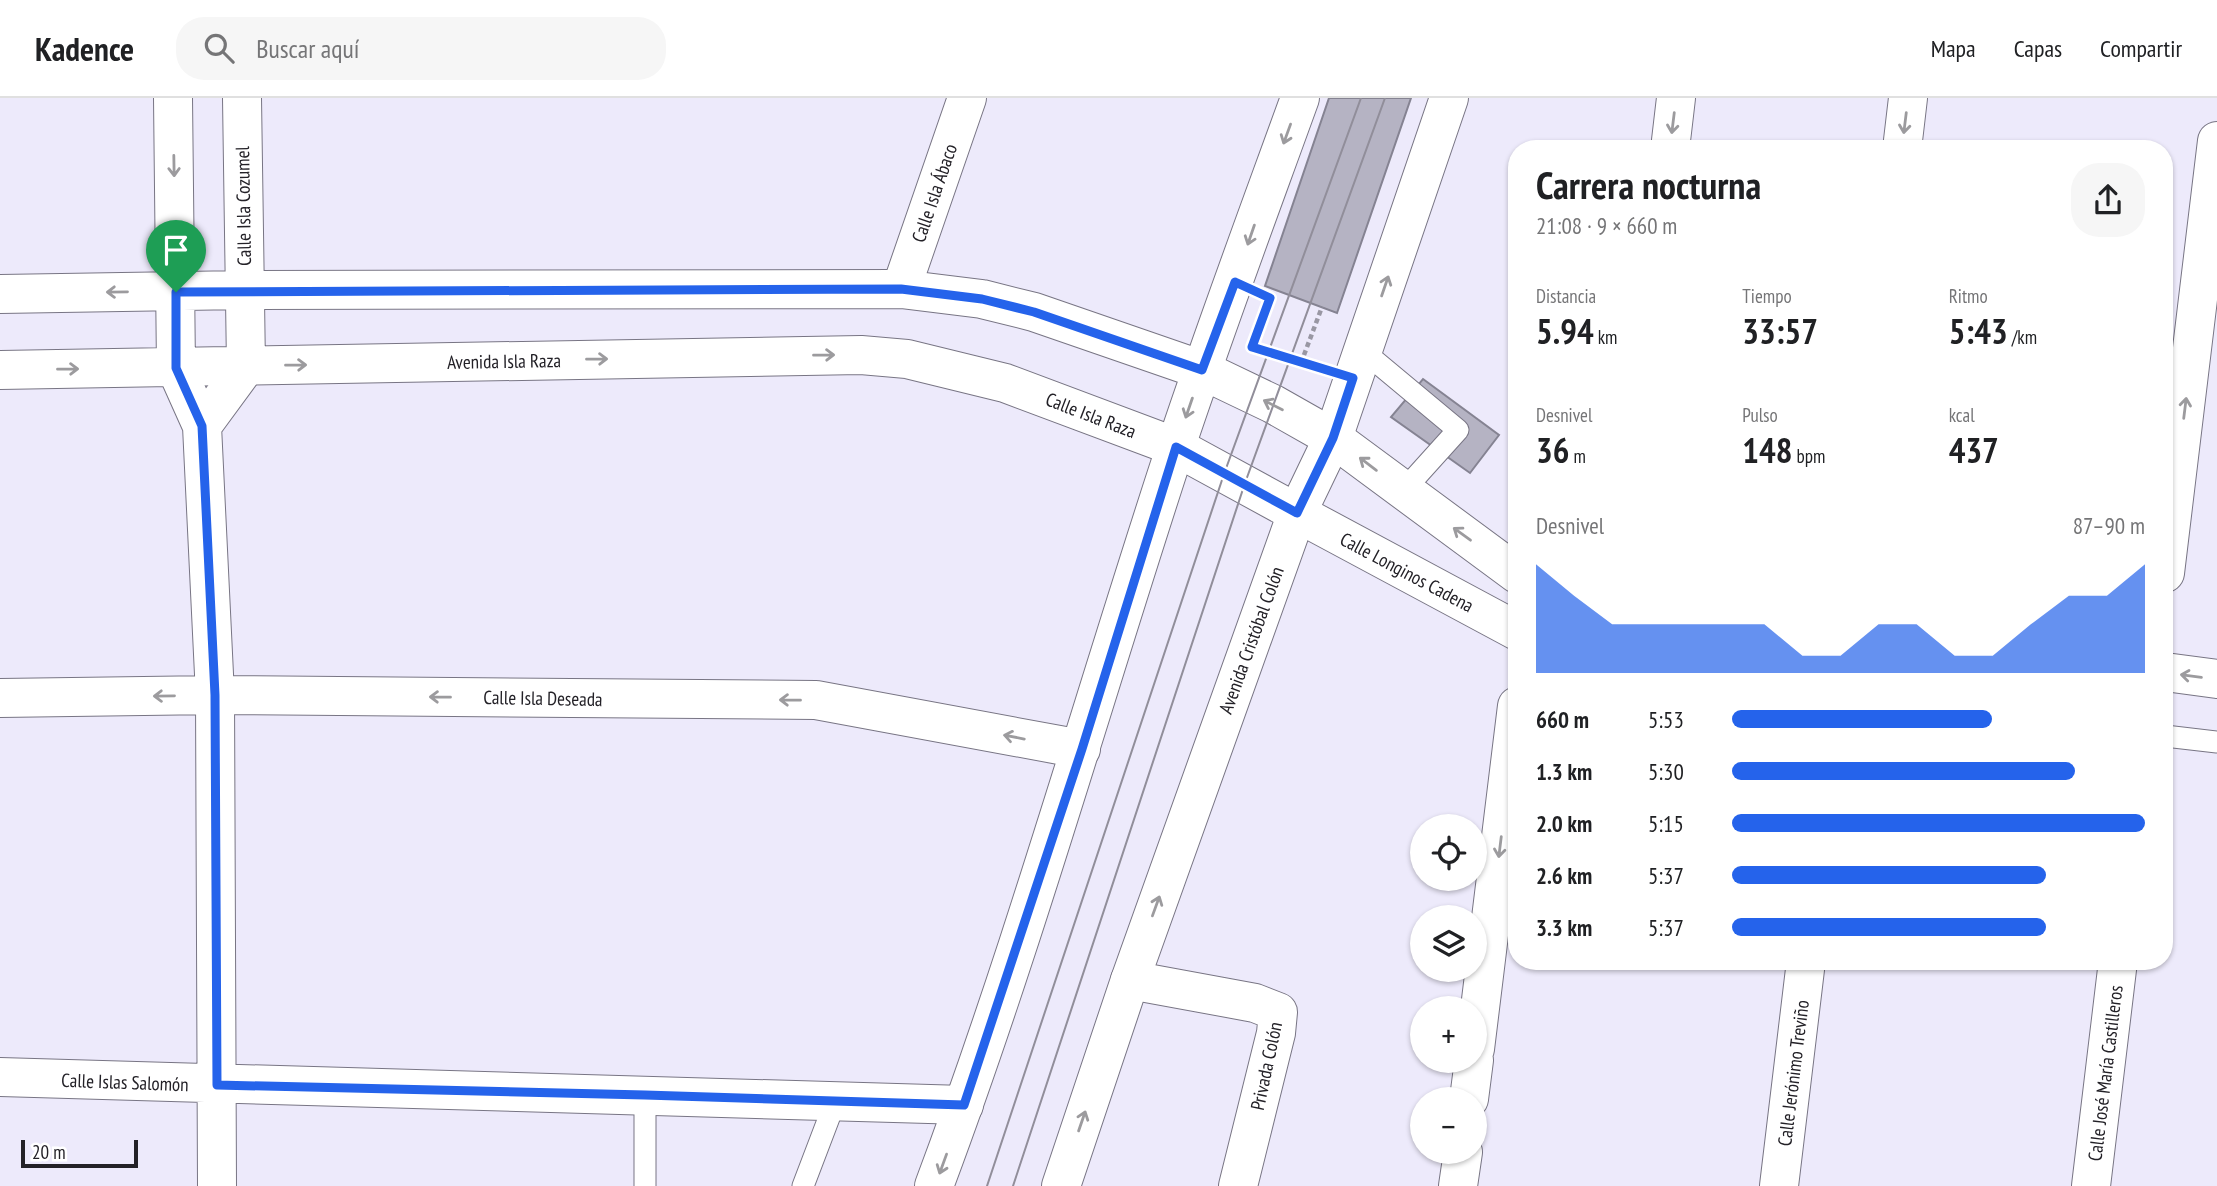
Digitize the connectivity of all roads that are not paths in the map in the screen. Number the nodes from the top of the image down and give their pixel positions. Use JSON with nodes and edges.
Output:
{"nodes":[{"id":1,"x":173,"y":98,"type":"edge"},
{"id":2,"x":242,"y":98,"type":"edge"},
{"id":3,"x":967,"y":98,"type":"edge"},
{"id":4,"x":1300,"y":98,"type":"edge"},
{"id":5,"x":1449,"y":98,"type":"edge"},
{"id":6,"x":1676,"y":98,"type":"edge"},
{"id":7,"x":1908,"y":98,"type":"edge"},
{"id":8,"x":1671,"y":140,"type":"edge"},
{"id":9,"x":1903,"y":140,"type":"edge"},
{"id":10,"x":2217,"y":141,"type":"edge"},
{"id":11,"x":901,"y":289,"type":"junction"},
{"id":12,"x":244,"y":290,"type":"junction"},
{"id":13,"x":176,"y":292,"type":"junction"},
{"id":14,"x":0,"y":294,"type":"edge"},
{"id":15,"x":1358,"y":364,"type":"junction"},
{"id":16,"x":246,"y":366,"type":"junction"},
{"id":17,"x":176,"y":368,"type":"junction"},
{"id":18,"x":0,"y":370,"type":"edge"},
{"id":19,"x":1202,"y":370,"type":"junction"},
{"id":20,"x":1005,"y":383,"type":"joint"},
{"id":21,"x":202,"y":426,"type":"junction"},
{"id":22,"x":1333,"y":438,"type":"junction"},
{"id":23,"x":1176,"y":447,"type":"junction"},
{"id":24,"x":1403,"y":491,"type":"junction"},
{"id":25,"x":2173,"y":507,"type":"edge"},
{"id":26,"x":1297,"y":513,"type":"junction"},
{"id":27,"x":1508,"y":567,"type":"edge"},
{"id":28,"x":1508,"y":626,"type":"edge"},
{"id":29,"x":2173,"y":674,"type":"edge"},
{"id":30,"x":2217,"y":679,"type":"edge"},
{"id":31,"x":215,"y":695,"type":"junction"},
{"id":32,"x":0,"y":698,"type":"edge"},
{"id":33,"x":2173,"y":737,"type":"edge"},
{"id":34,"x":2217,"y":741,"type":"edge"},
{"id":35,"x":1082,"y":749,"type":"junction"},
{"id":36,"x":1508,"y":780,"type":"edge"},
{"id":37,"x":1805,"y":970,"type":"edge"},
{"id":38,"x":2117,"y":970,"type":"edge"},
{"id":39,"x":1130,"y":979,"type":"junction"},
{"id":40,"x":1481,"y":996,"type":"edge"},
{"id":41,"x":0,"y":1077,"type":"edge"},
{"id":42,"x":217,"y":1085,"type":"junction"},
{"id":43,"x":645,"y":1095,"type":"junction"},
{"id":44,"x":835,"y":1102,"type":"junction"},
{"id":45,"x":964,"y":1105,"type":"junction"},
{"id":46,"x":1461,"y":1164,"type":"edge"},
{"id":47,"x":217,"y":1186,"type":"edge"},
{"id":48,"x":645,"y":1186,"type":"edge"},
{"id":49,"x":803,"y":1186,"type":"edge"},
{"id":50,"x":934,"y":1186,"type":"edge"},
{"id":51,"x":1060,"y":1186,"type":"edge"},
{"id":52,"x":1238,"y":1186,"type":"edge"},
{"id":53,"x":1458,"y":1186,"type":"edge"},
{"id":54,"x":1779,"y":1186,"type":"edge"},
{"id":55,"x":2091,"y":1186,"type":"edge"}],
"edges":[{"from":1,"to":13,"type":"street","one_way":true},
{"from":2,"to":12,"type":"street","name":"Calle Isla Cozumel"},
{"from":3,"to":11,"type":"street","name":"Calle Isla Ábaco"},
{"from":4,"to":19,"type":"street","one_way":true},
{"from":15,"to":5,"type":"street","name":"Avenida Cristóbal Colón","one_way":true},
{"from":6,"to":8,"type":"street","one_way":true},
{"from":7,"to":9,"type":"street","one_way":true},
{"from":25,"to":10,"type":"street","one_way":true},
{"from":11,"to":12,"type":"street"},
{"from":11,"to":19,"type":"street"},
{"from":12,"to":13,"type":"street"},
{"from":12,"to":16,"type":"street","name":"Calle Isla Cozumel"},
{"from":13,"to":14,"type":"street","one_way":true},
{"from":13,"to":17,"type":"street"},
{"from":15,"to":22,"type":"street","name":"Avenida Cristóbal Colón"},
{"from":15,"to":24,"type":"lane"},
{"from":16,"to":17,"type":"street","name":"Avenida Isla Raza"},
{"from":16,"to":20,"type":"street","name":"Avenida Isla Raza","one_way":true},
{"from":16,"to":21,"type":"street"},
{"from":18,"to":17,"type":"street","name":"Avenida Isla Raza","one_way":true},
{"from":17,"to":21,"type":"street"},
{"from":22,"to":19,"type":"street","one_way":true},
{"from":19,"to":23,"type":"street","one_way":true},
{"from":20,"to":23,"type":"street","name":"Calle Isla Raza"},
{"from":21,"to":31,"type":"street"},
{"from":24,"to":22,"type":"street","one_way":true},
{"from":22,"to":26,"type":"street","name":"Avenida Cristóbal Colón"},
{"from":23,"to":26,"type":"street","name":"Calle Isla Raza"},
{"from":23,"to":35,"type":"street"},
{"from":27,"to":24,"type":"street","one_way":true},
{"from":26,"to":28,"type":"street","name":"Calle Longinos Cadena"},
{"from":39,"to":26,"type":"street","name":"Avenida Cristóbal Colón","one_way":true},
{"from":30,"to":29,"type":"street","one_way":true},
{"from":31,"to":32,"type":"street","name":"Calle Isla Deseada","one_way":true},
{"from":35,"to":31,"type":"street","name":"Calle Isla Deseada","one_way":true},
{"from":31,"to":42,"type":"street"},
{"from":33,"to":34,"type":"lane"},
{"from":35,"to":45,"type":"street"},
{"from":36,"to":40,"type":"street","one_way":true},
{"from":37,"to":54,"type":"street","name":"Calle Jerónimo Treviño"},
{"from":38,"to":55,"type":"street","name":"Calle José María Castilleros"},
{"from":51,"to":39,"type":"street","name":"Avenida Cristóbal Colón","one_way":true},
{"from":39,"to":52,"type":"street","name":"Privada Colón"},
{"from":41,"to":42,"type":"street","name":"Calle Islas Salomón"},
{"from":42,"to":43,"type":"street","name":"Calle Islas Salomón"},
{"from":42,"to":47,"type":"street"},
{"from":43,"to":44,"type":"street","name":"Calle Islas Salomón"},
{"from":43,"to":48,"type":"lane"},
{"from":44,"to":45,"type":"street","name":"Calle Islas Salomón"},
{"from":44,"to":49,"type":"lane"},
{"from":45,"to":50,"type":"street","one_way":true},
{"from":46,"to":53,"type":"street"}]}
